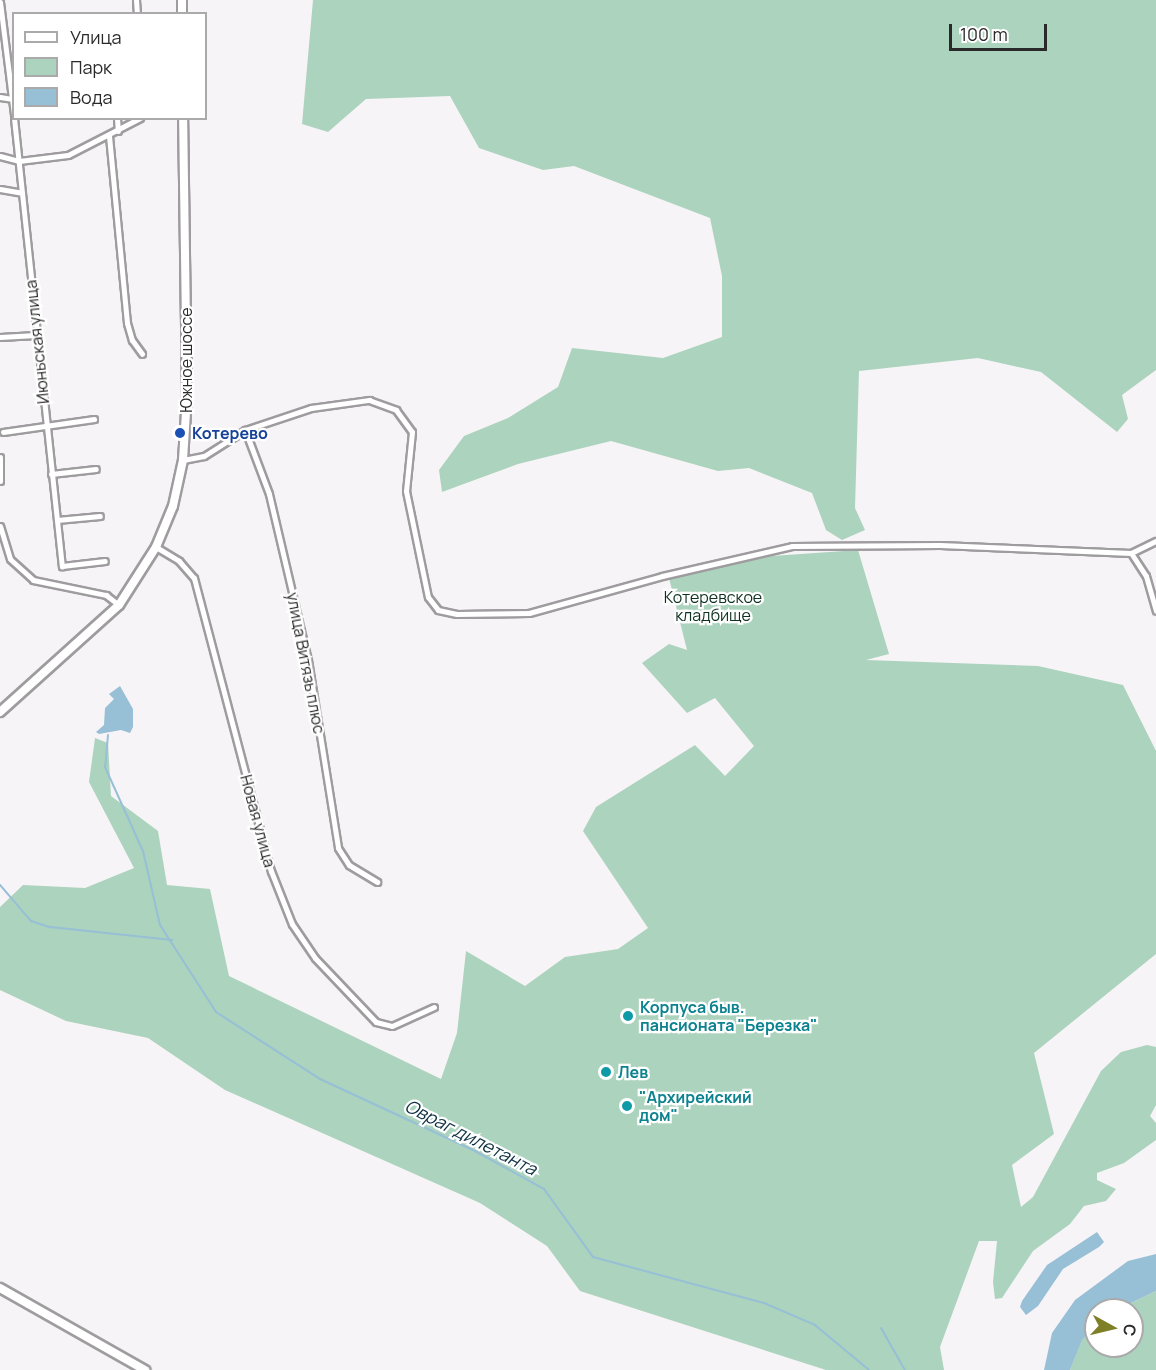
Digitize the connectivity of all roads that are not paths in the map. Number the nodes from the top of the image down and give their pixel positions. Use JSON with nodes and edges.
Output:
{"nodes":[{"id":1,"x":0,"y":2,"type":"edge"},
{"id":2,"x":12,"y":37,"type":"edge"},
{"id":3,"x":4,"y":38,"type":"junction"},
{"id":4,"x":0,"y":97,"type":"edge"},
{"id":5,"x":12,"y":99,"type":"joint"},
{"id":6,"x":14,"y":120,"type":"edge"},
{"id":7,"x":117,"y":120,"type":"edge"},
{"id":8,"x":137,"y":120,"type":"edge"},
{"id":9,"x":183,"y":120,"type":"edge"},
{"id":10,"x":118,"y":131,"type":"junction"},
{"id":11,"x":109,"y":136,"type":"junction"},
{"id":12,"x":0,"y":156,"type":"edge"},
{"id":13,"x":19,"y":161,"type":"junction"},
{"id":14,"x":0,"y":189,"type":"edge"},
{"id":15,"x":22,"y":193,"type":"junction"},
{"id":16,"x":36,"y":335,"type":"junction"},
{"id":17,"x":0,"y":337,"type":"edge"},
{"id":18,"x":142,"y":354,"type":"dead end"},
{"id":19,"x":94,"y":419,"type":"dead end"},
{"id":20,"x":46,"y":426,"type":"junction"},
{"id":21,"x":245,"y":430,"type":"junction"},
{"id":22,"x":3,"y":432,"type":"dead end"},
{"id":23,"x":0,"y":457,"type":"edge"},
{"id":24,"x":183,"y":460,"type":"junction"},
{"id":25,"x":96,"y":469,"type":"dead end"},
{"id":26,"x":51,"y":474,"type":"junction"},
{"id":27,"x":0,"y":481,"type":"edge"},
{"id":28,"x":100,"y":516,"type":"dead end"},
{"id":29,"x":57,"y":520,"type":"junction"},
{"id":30,"x":0,"y":526,"type":"edge"},
{"id":31,"x":1156,"y":541,"type":"edge"},
{"id":32,"x":156,"y":548,"type":"junction"},
{"id":33,"x":1131,"y":553,"type":"junction"},
{"id":34,"x":105,"y":561,"type":"dead end"},
{"id":35,"x":118,"y":604,"type":"junction"},
{"id":36,"x":1156,"y":610,"type":"edge"},
{"id":37,"x":0,"y":712,"type":"edge"},
{"id":38,"x":377,"y":882,"type":"dead end"},
{"id":39,"x":434,"y":1007,"type":"dead end"},
{"id":40,"x":0,"y":1288,"type":"edge"},
{"id":41,"x":145,"y":1370,"type":"edge"}],
"edges":[{"from":1,"to":3,"type":"street","name":"Июньская улица"},
{"from":2,"to":3,"type":"street"},
{"from":3,"to":5,"type":"street","name":"Июньская улица"},
{"from":4,"to":5,"type":"street"},
{"from":6,"to":13,"type":"street","name":"Июньская улица"},
{"from":7,"to":10,"type":"street"},
{"from":8,"to":10,"type":"street"},
{"from":9,"to":24,"type":"main road","name":"Южное шоссе"},
{"from":10,"to":11,"type":"street"},
{"from":11,"to":13,"type":"street"},
{"from":11,"to":18,"type":"street"},
{"from":12,"to":13,"type":"street"},
{"from":13,"to":15,"type":"street","name":"Июньская улица"},
{"from":14,"to":15,"type":"street"},
{"from":15,"to":16,"type":"street","name":"Июньская улица"},
{"from":16,"to":17,"type":"street"},
{"from":16,"to":20,"type":"street","name":"Июньская улица"},
{"from":19,"to":20,"type":"street"},
{"from":20,"to":22,"type":"street"},
{"from":20,"to":26,"type":"street","name":"Июньская улица"},
{"from":21,"to":24,"type":"street"},
{"from":21,"to":33,"type":"street"},
{"from":21,"to":38,"type":"street","name":"улица Витязь плюс"},
{"from":23,"to":27,"type":"street"},
{"from":24,"to":32,"type":"main road","name":"Южное шоссе"},
{"from":25,"to":26,"type":"street"},
{"from":26,"to":29,"type":"street","name":"Июньская улица"},
{"from":28,"to":29,"type":"street"},
{"from":29,"to":34,"type":"street","name":"Июньская улица"},
{"from":30,"to":35,"type":"street"},
{"from":31,"to":33,"type":"street"},
{"from":32,"to":35,"type":"main road","name":"Южное шоссе"},
{"from":32,"to":39,"type":"street","name":"Новая улица"},
{"from":33,"to":36,"type":"street"},
{"from":35,"to":37,"type":"main road","name":"Южное шоссе"},
{"from":40,"to":41,"type":"main road"}]}
